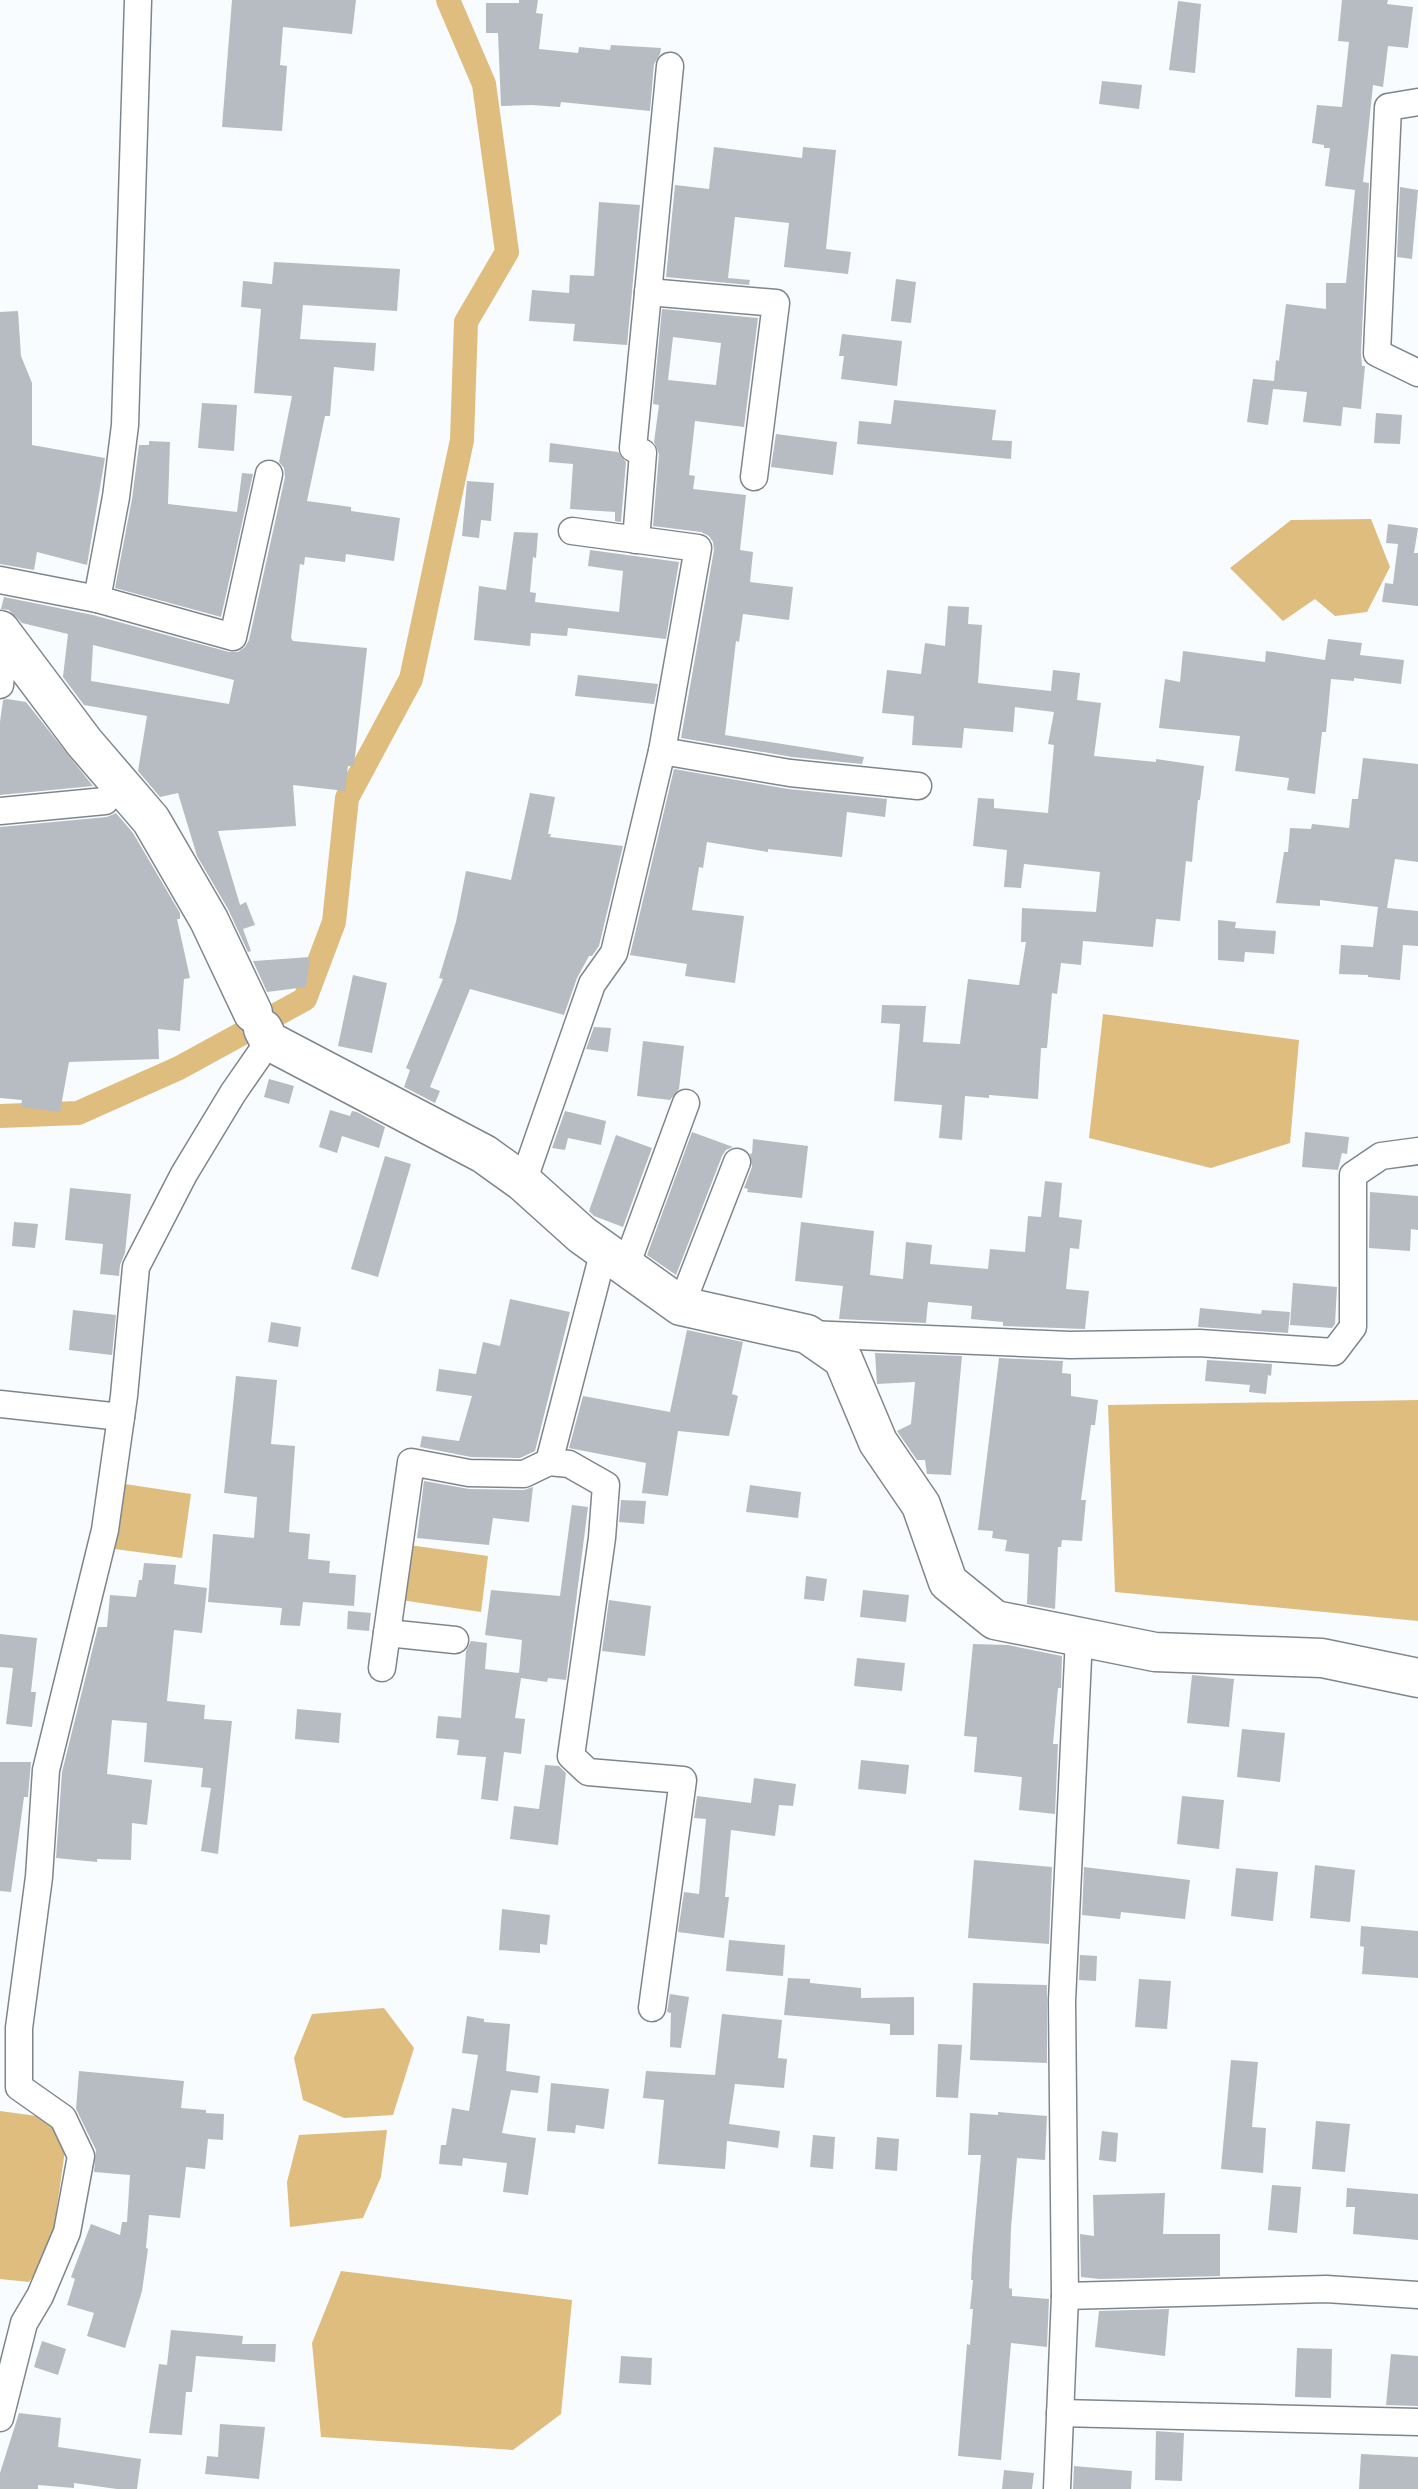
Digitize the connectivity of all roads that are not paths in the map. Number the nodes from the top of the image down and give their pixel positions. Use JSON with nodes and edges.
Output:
{"nodes":[{"id":1,"x":138,"y":0,"type":"edge"},
{"id":2,"x":670,"y":66,"type":"dead end"},
{"id":3,"x":1418,"y":102,"type":"edge"},
{"id":4,"x":648,"y":292,"type":"junction"},
{"id":5,"x":1418,"y":373,"type":"edge"},
{"id":6,"x":269,"y":474,"type":"dead end"},
{"id":7,"x":754,"y":477,"type":"dead end"},
{"id":8,"x":572,"y":531,"type":"dead end"},
{"id":9,"x":636,"y":540,"type":"junction"},
{"id":10,"x":0,"y":580,"type":"edge"},
{"id":11,"x":97,"y":599,"type":"junction"},
{"id":12,"x":2,"y":634,"type":"edge"},
{"id":13,"x":0,"y":685,"type":"edge"},
{"id":14,"x":662,"y":751,"type":"junction"},
{"id":15,"x":119,"y":783,"type":"junction"},
{"id":16,"x":918,"y":786,"type":"dead end"},
{"id":17,"x":0,"y":811,"type":"edge"},
{"id":18,"x":262,"y":1028,"type":"junction"},
{"id":19,"x":686,"y":1103,"type":"dead end"},
{"id":20,"x":1418,"y":1151,"type":"edge"},
{"id":21,"x":737,"y":1162,"type":"dead end"},
{"id":22,"x":523,"y":1182,"type":"junction"},
{"id":23,"x":615,"y":1258,"type":"junction"},
{"id":24,"x":681,"y":1306,"type":"junction"},
{"id":25,"x":807,"y":1334,"type":"junction"},
{"id":26,"x":0,"y":1404,"type":"edge"},
{"id":27,"x":121,"y":1417,"type":"junction"},
{"id":28,"x":549,"y":1462,"type":"junction"},
{"id":29,"x":387,"y":1633,"type":"junction"},
{"id":30,"x":1079,"y":1637,"type":"junction"},
{"id":31,"x":455,"y":1640,"type":"dead end"},
{"id":32,"x":382,"y":1668,"type":"dead end"},
{"id":33,"x":1418,"y":1678,"type":"edge"},
{"id":34,"x":652,"y":2008,"type":"dead end"},
{"id":35,"x":1418,"y":2295,"type":"edge"},
{"id":36,"x":1065,"y":2296,"type":"junction"},
{"id":37,"x":12,"y":2323,"type":"edge"},
{"id":38,"x":1060,"y":2413,"type":"junction"},
{"id":39,"x":0,"y":2418,"type":"edge"},
{"id":40,"x":1418,"y":2422,"type":"edge"},
{"id":41,"x":1057,"y":2489,"type":"edge"}],
"edges":[{"from":1,"to":11,"type":"street"},
{"from":2,"to":4,"type":"street"},
{"from":3,"to":5,"type":"street"},
{"from":4,"to":7,"type":"street"},
{"from":4,"to":9,"type":"street"},
{"from":6,"to":11,"type":"street"},
{"from":8,"to":9,"type":"street"},
{"from":9,"to":14,"type":"street"},
{"from":10,"to":11,"type":"street"},
{"from":12,"to":13,"type":"street"},
{"from":12,"to":15,"type":"street"},
{"from":14,"to":16,"type":"street"},
{"from":14,"to":22,"type":"street"},
{"from":15,"to":17,"type":"street"},
{"from":15,"to":18,"type":"street"},
{"from":18,"to":22,"type":"street"},
{"from":18,"to":27,"type":"street"},
{"from":19,"to":23,"type":"street"},
{"from":20,"to":25,"type":"street"},
{"from":21,"to":24,"type":"street"},
{"from":22,"to":23,"type":"street"},
{"from":23,"to":24,"type":"street"},
{"from":23,"to":28,"type":"street"},
{"from":24,"to":25,"type":"street"},
{"from":25,"to":30,"type":"street"},
{"from":26,"to":27,"type":"street"},
{"from":27,"to":37,"type":"street"},
{"from":28,"to":29,"type":"street"},
{"from":28,"to":34,"type":"street"},
{"from":29,"to":31,"type":"street"},
{"from":29,"to":32,"type":"street"},
{"from":30,"to":33,"type":"street"},
{"from":30,"to":36,"type":"street"},
{"from":35,"to":36,"type":"street"},
{"from":36,"to":38,"type":"street"},
{"from":37,"to":39,"type":"street"},
{"from":38,"to":40,"type":"street"},
{"from":38,"to":41,"type":"street"}]}
